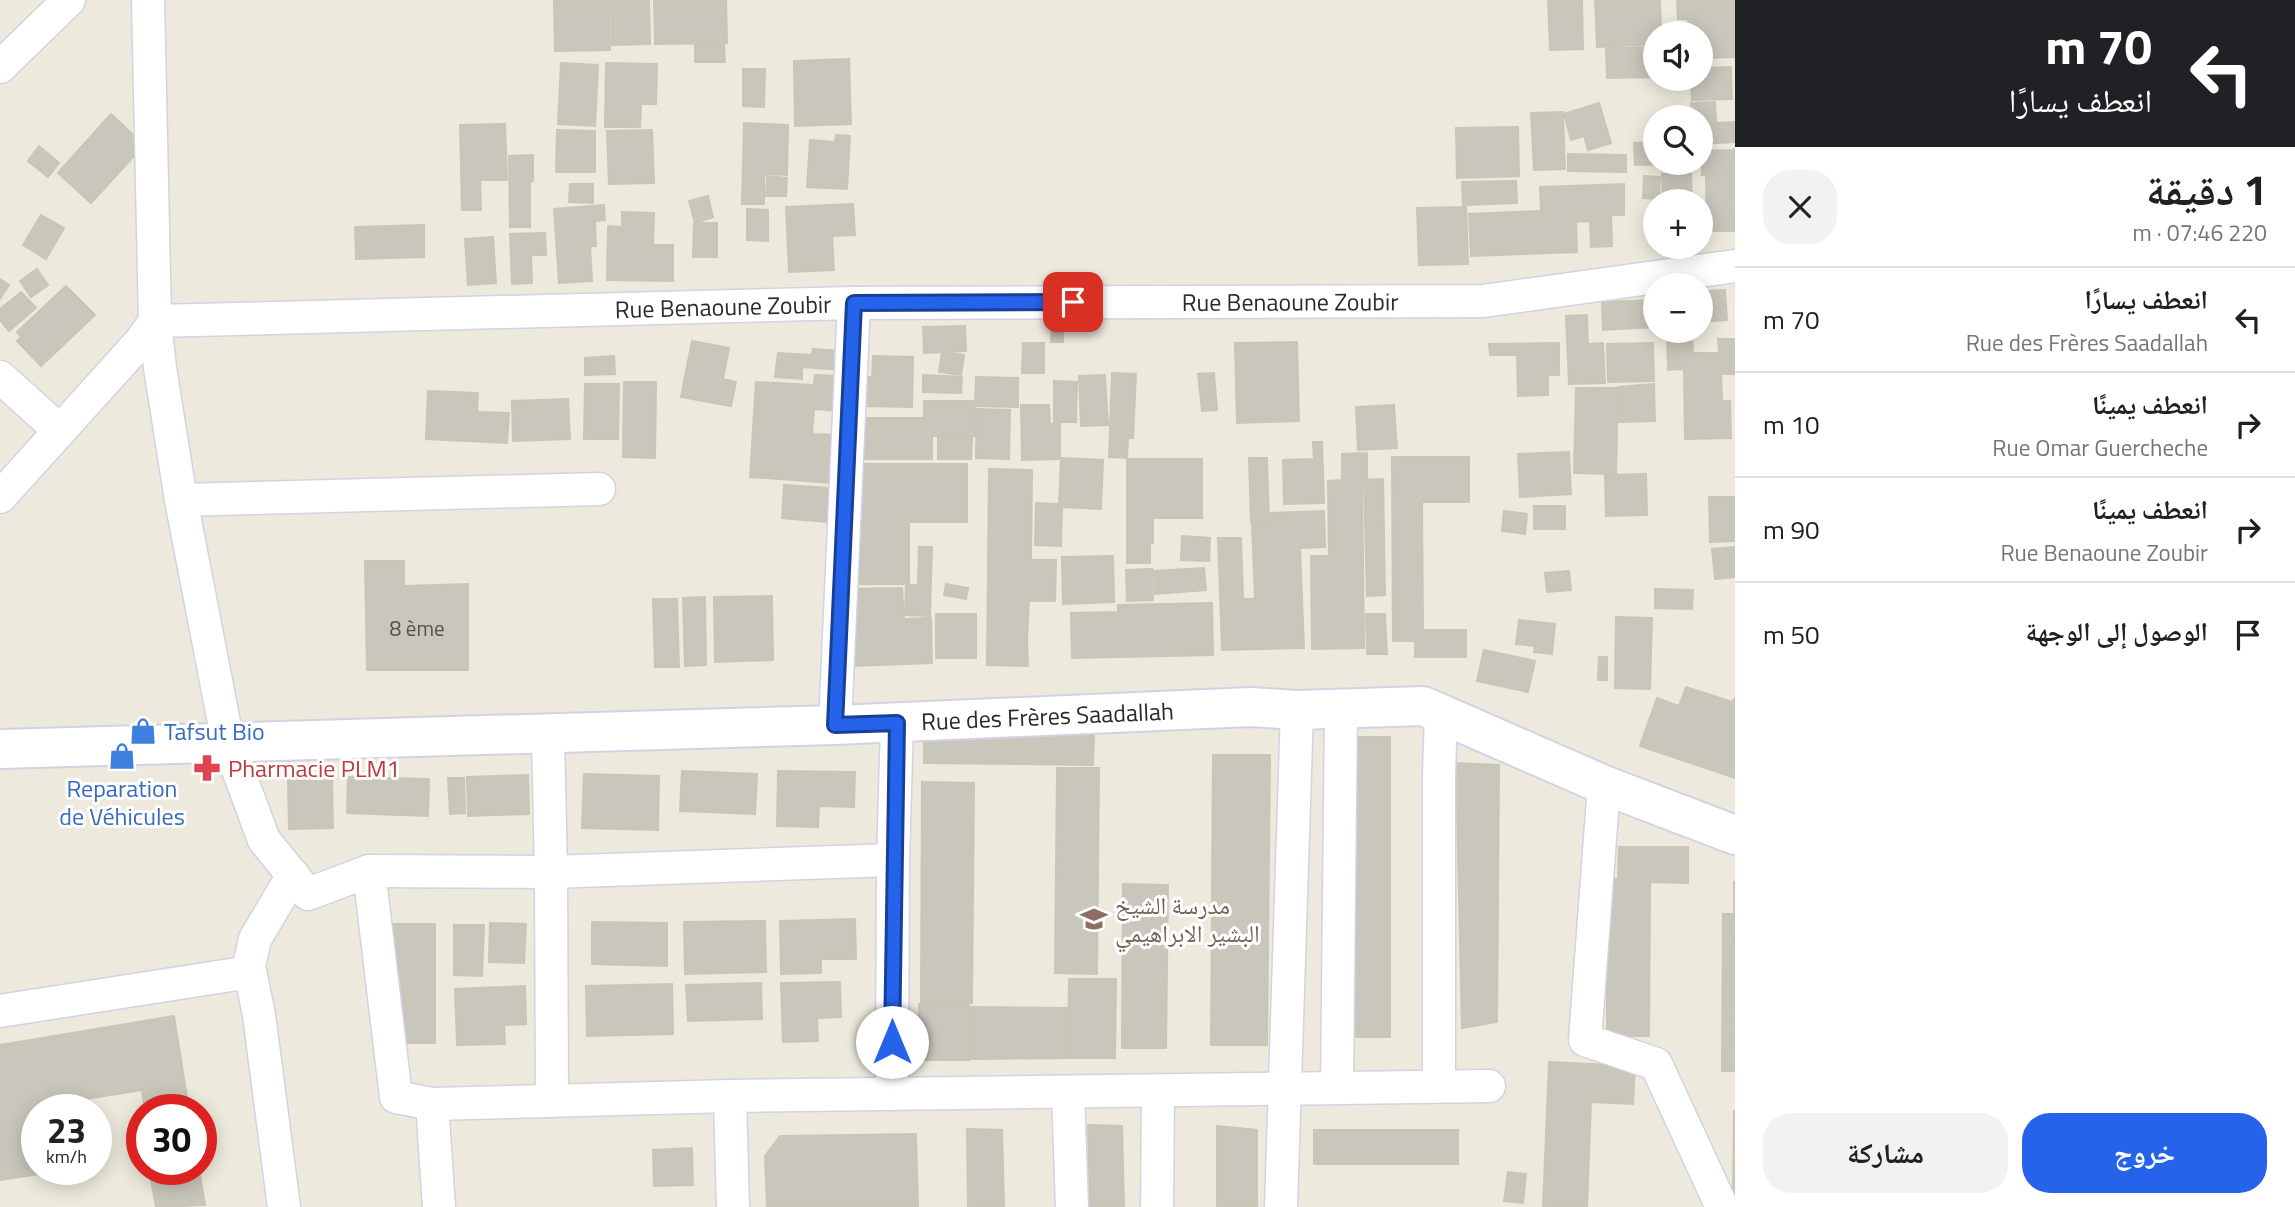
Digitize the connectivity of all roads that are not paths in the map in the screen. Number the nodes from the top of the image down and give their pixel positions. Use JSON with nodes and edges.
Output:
{"nodes":[{"id":1,"x":69,"y":0,"type":"edge"},
{"id":2,"x":148,"y":0,"type":"edge"},
{"id":3,"x":0,"y":66,"type":"edge"},
{"id":4,"x":1735,"y":266,"type":"edge"},
{"id":5,"x":854,"y":303,"type":"junction"},
{"id":6,"x":148,"y":331,"type":"junction"},
{"id":7,"x":0,"y":377,"type":"edge"},
{"id":8,"x":60,"y":430,"type":"junction"},
{"id":9,"x":599,"y":489,"type":"dead end"},
{"id":10,"x":0,"y":498,"type":"edge"},
{"id":11,"x":181,"y":500,"type":"junction"},
{"id":12,"x":1341,"y":708,"type":"junction"},
{"id":13,"x":1297,"y":710,"type":"junction"},
{"id":14,"x":1441,"y":713,"type":"junction"},
{"id":15,"x":897,"y":723,"type":"junction"},
{"id":16,"x":835,"y":725,"type":"junction"},
{"id":17,"x":548,"y":734,"type":"junction"},
{"id":18,"x":228,"y":743,"type":"junction"},
{"id":19,"x":0,"y":749,"type":"edge"},
{"id":20,"x":1605,"y":785,"type":"junction"},
{"id":21,"x":1735,"y":835,"type":"edge"},
{"id":22,"x":893,"y":860,"type":"junction"},
{"id":23,"x":369,"y":871,"type":"junction"},
{"id":24,"x":551,"y":872,"type":"junction"},
{"id":25,"x":293,"y":875,"type":"junction"},
{"id":26,"x":250,"y":972,"type":"junction"},
{"id":27,"x":0,"y":1011,"type":"edge"},
{"id":28,"x":1438,"y":1086,"type":"junction"},
{"id":29,"x":1489,"y":1086,"type":"dead end"},
{"id":30,"x":1337,"y":1088,"type":"junction"},
{"id":31,"x":1285,"y":1089,"type":"junction"},
{"id":32,"x":1158,"y":1091,"type":"junction"},
{"id":33,"x":1068,"y":1092,"type":"junction"},
{"id":34,"x":892,"y":1094,"type":"junction"},
{"id":35,"x":730,"y":1096,"type":"junction"},
{"id":36,"x":552,"y":1101,"type":"junction"},
{"id":37,"x":432,"y":1104,"type":"junction"},
{"id":38,"x":284,"y":1207,"type":"edge"},
{"id":39,"x":439,"y":1207,"type":"edge"},
{"id":40,"x":733,"y":1207,"type":"edge"},
{"id":41,"x":1072,"y":1207,"type":"edge"},
{"id":42,"x":1157,"y":1207,"type":"edge"},
{"id":43,"x":1280,"y":1207,"type":"edge"},
{"id":44,"x":1722,"y":1207,"type":"edge"}],
"edges":[{"from":1,"to":3,"type":"street"},
{"from":2,"to":6,"type":"street"},
{"from":4,"to":5,"type":"street","name":"Rue Benaoune Zoubir"},
{"from":5,"to":6,"type":"street","name":"Rue Benaoune Zoubir"},
{"from":5,"to":16,"type":"street"},
{"from":6,"to":8,"type":"street"},
{"from":6,"to":11,"type":"street"},
{"from":7,"to":8,"type":"street"},
{"from":8,"to":10,"type":"street"},
{"from":9,"to":11,"type":"street"},
{"from":11,"to":18,"type":"street"},
{"from":12,"to":13,"type":"street","name":"Rue des Frères Saadallah"},
{"from":12,"to":14,"type":"street","name":"Rue des Frères Saadallah"},
{"from":12,"to":30,"type":"street"},
{"from":13,"to":15,"type":"street","name":"Rue des Frères Saadallah"},
{"from":13,"to":31,"type":"street"},
{"from":14,"to":20,"type":"street","name":"Rue des Frères Saadallah"},
{"from":14,"to":28,"type":"street"},
{"from":15,"to":16,"type":"street","name":"Rue des Frères Saadallah"},
{"from":15,"to":22,"type":"street"},
{"from":16,"to":17,"type":"street","name":"Rue des Frères Saadallah"},
{"from":17,"to":18,"type":"street","name":"Rue des Frères Saadallah"},
{"from":17,"to":24,"type":"street"},
{"from":18,"to":19,"type":"street","name":"Rue des Frères Saadallah"},
{"from":18,"to":25,"type":"street"},
{"from":20,"to":21,"type":"street","name":"Rue des Frères Saadallah"},
{"from":20,"to":44,"type":"street"},
{"from":22,"to":24,"type":"street"},
{"from":22,"to":34,"type":"street"},
{"from":23,"to":24,"type":"street"},
{"from":23,"to":25,"type":"street"},
{"from":23,"to":37,"type":"street"},
{"from":24,"to":36,"type":"street"},
{"from":25,"to":26,"type":"street"},
{"from":26,"to":27,"type":"street"},
{"from":26,"to":38,"type":"street"},
{"from":28,"to":29,"type":"street"},
{"from":28,"to":30,"type":"street"},
{"from":30,"to":31,"type":"street"},
{"from":31,"to":32,"type":"street"},
{"from":31,"to":43,"type":"street"},
{"from":32,"to":33,"type":"street"},
{"from":32,"to":42,"type":"street"},
{"from":33,"to":34,"type":"street"},
{"from":33,"to":41,"type":"street"},
{"from":34,"to":35,"type":"street"},
{"from":35,"to":36,"type":"street"},
{"from":35,"to":40,"type":"street"},
{"from":36,"to":37,"type":"street"},
{"from":37,"to":39,"type":"street"}]}
